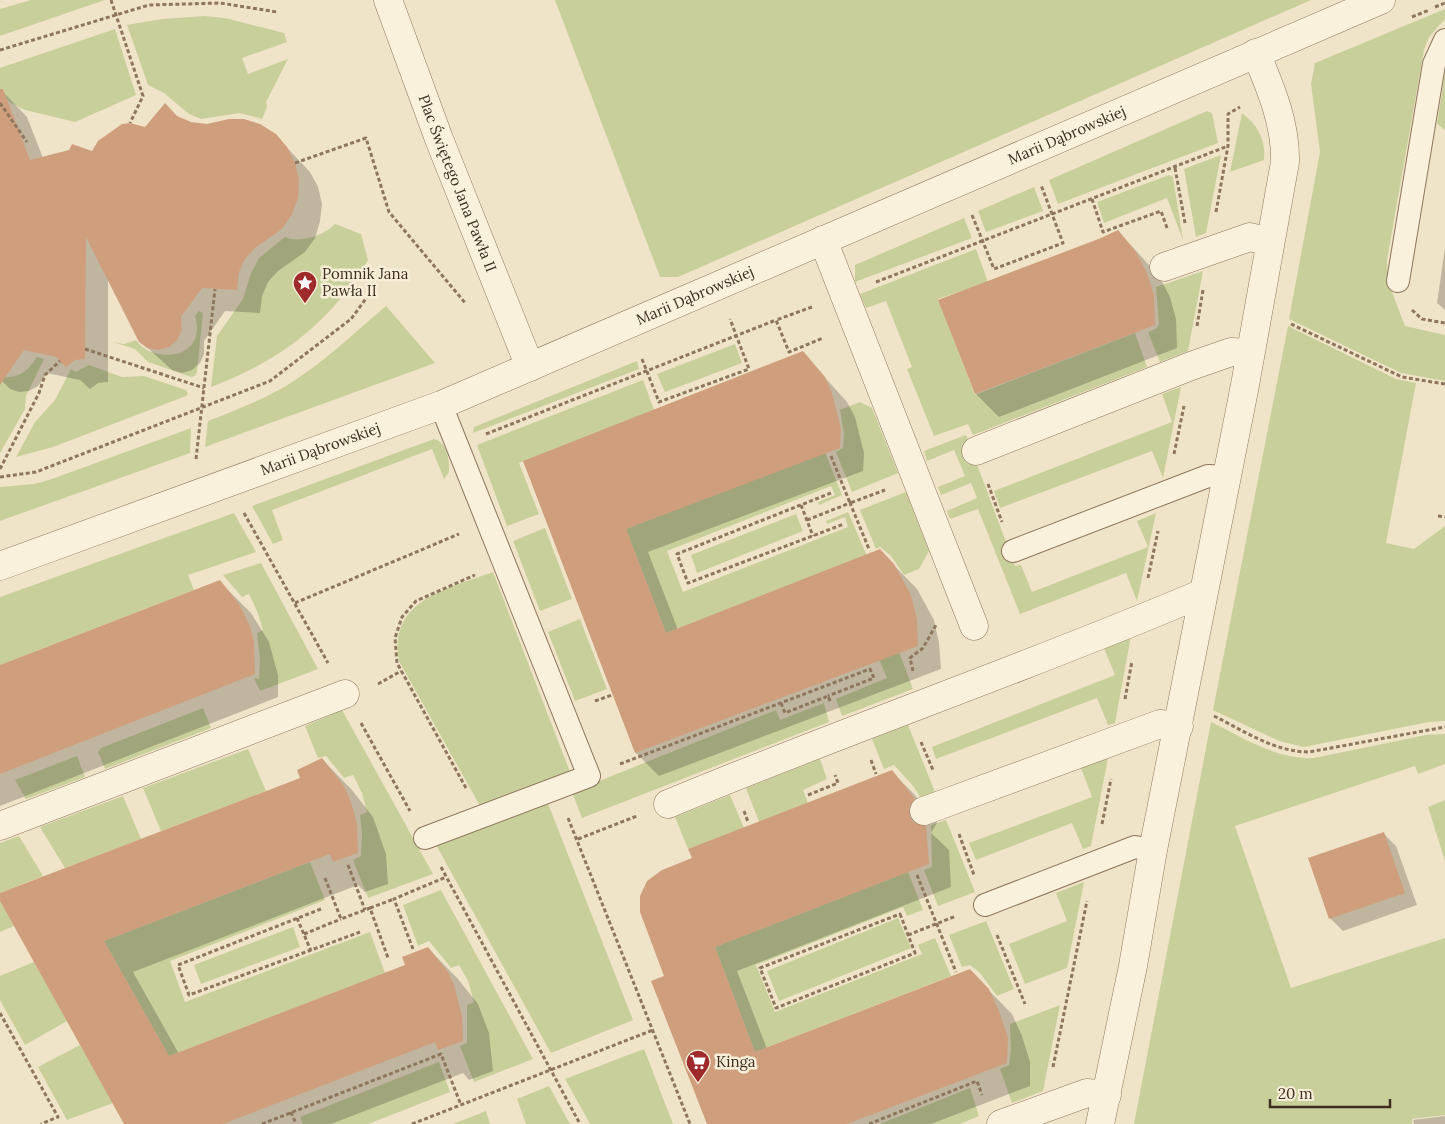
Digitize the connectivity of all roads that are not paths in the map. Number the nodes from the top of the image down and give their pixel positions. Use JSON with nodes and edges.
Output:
{"nodes":[{"id":1,"x":388,"y":0,"type":"edge"},
{"id":2,"x":1381,"y":0,"type":"edge"},
{"id":3,"x":1445,"y":40,"type":"edge"},
{"id":4,"x":1256,"y":53,"type":"junction"},
{"id":5,"x":823,"y":240,"type":"junction"},
{"id":6,"x":1270,"y":242,"type":"junction"},
{"id":7,"x":1178,"y":262,"type":"road end"},
{"id":8,"x":1398,"y":281,"type":"dead end"},
{"id":9,"x":1250,"y":353,"type":"junction"},
{"id":10,"x":530,"y":367,"type":"junction"},
{"id":11,"x":441,"y":405,"type":"junction"},
{"id":12,"x":976,"y":451,"type":"road end"},
{"id":13,"x":1226,"y":478,"type":"junction"},
{"id":14,"x":1012,"y":551,"type":"road end"},
{"id":15,"x":0,"y":566,"type":"edge"},
{"id":16,"x":1203,"y":593,"type":"junction"},
{"id":17,"x":974,"y":626,"type":"dead end"},
{"id":18,"x":346,"y":694,"type":"road end"},
{"id":19,"x":1179,"y":726,"type":"junction"},
{"id":20,"x":668,"y":804,"type":"road end"},
{"id":21,"x":935,"y":806,"type":"road end"},
{"id":22,"x":0,"y":826,"type":"edge"},
{"id":23,"x":425,"y":838,"type":"road end"},
{"id":24,"x":1153,"y":850,"type":"junction"},
{"id":25,"x":985,"y":905,"type":"road end"},
{"id":26,"x":1107,"y":1095,"type":"junction"},
{"id":27,"x":1001,"y":1124,"type":"edge"},
{"id":28,"x":1100,"y":1124,"type":"edge"}],
"edges":[{"from":1,"to":10,"type":"street","name":"Plac Świętego Jana Pawła II"},
{"from":2,"to":4,"type":"street","name":"Marii Dąbrowskiej"},
{"from":3,"to":8,"type":"lane"},
{"from":4,"to":5,"type":"street","name":"Marii Dąbrowskiej"},
{"from":4,"to":6,"type":"street"},
{"from":5,"to":10,"type":"street","name":"Marii Dąbrowskiej"},
{"from":5,"to":17,"type":"street"},
{"from":6,"to":7,"type":"street"},
{"from":6,"to":9,"type":"street"},
{"from":9,"to":12,"type":"street"},
{"from":9,"to":13,"type":"street"},
{"from":10,"to":11,"type":"street","name":"Marii Dąbrowskiej"},
{"from":11,"to":15,"type":"street","name":"Marii Dąbrowskiej"},
{"from":11,"to":23,"type":"lane"},
{"from":13,"to":14,"type":"lane"},
{"from":13,"to":16,"type":"street"},
{"from":16,"to":19,"type":"street"},
{"from":16,"to":20,"type":"street"},
{"from":18,"to":22,"type":"street"},
{"from":19,"to":21,"type":"street"},
{"from":19,"to":24,"type":"street"},
{"from":24,"to":25,"type":"lane"},
{"from":24,"to":26,"type":"street"},
{"from":26,"to":27,"type":"street"},
{"from":26,"to":28,"type":"street"}]}
